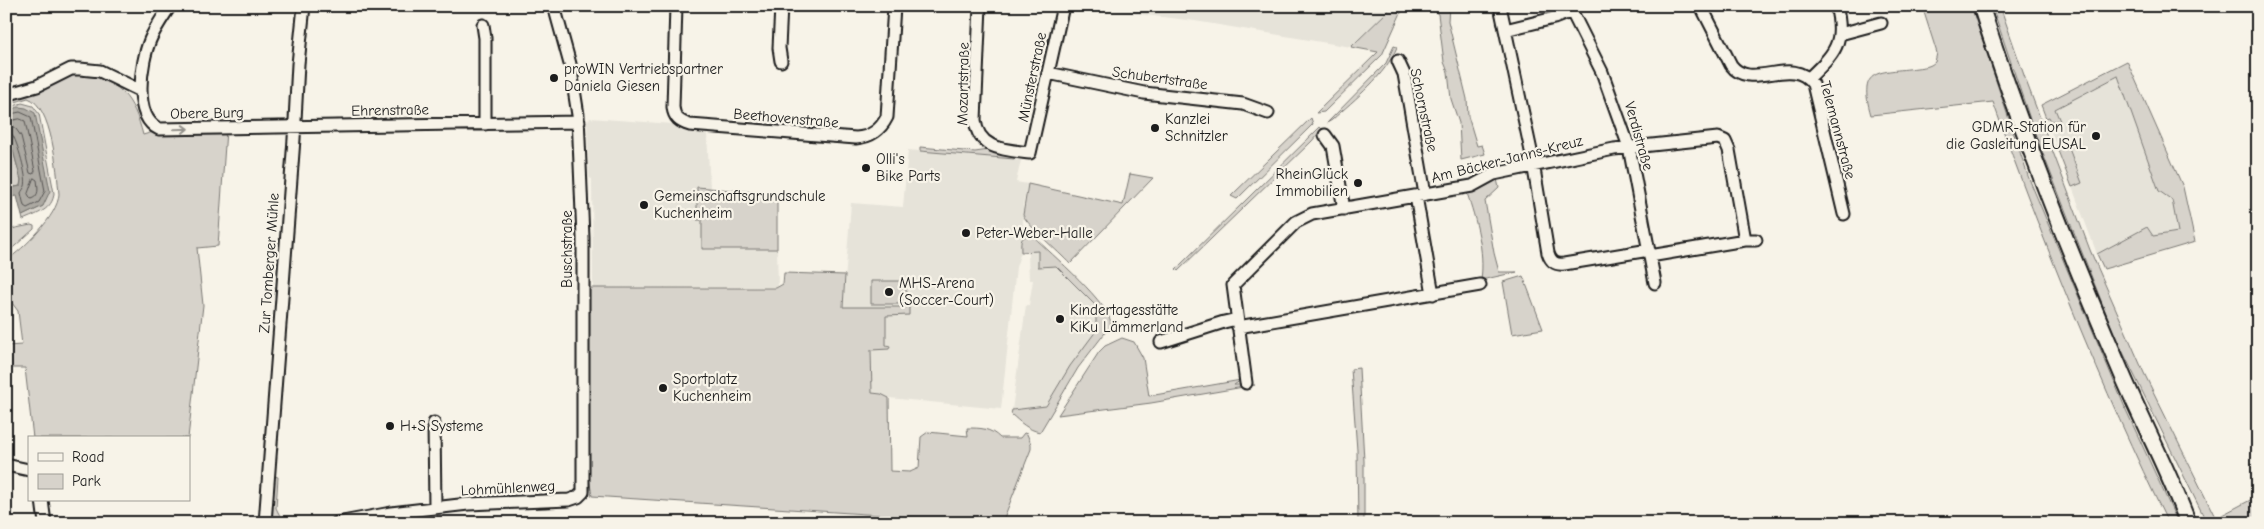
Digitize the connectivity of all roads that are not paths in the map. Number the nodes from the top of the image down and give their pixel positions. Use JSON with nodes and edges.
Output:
{"nodes":[{"id":1,"x":170,"y":6,"type":"edge"},
{"id":2,"x":304,"y":6,"type":"edge"},
{"id":3,"x":554,"y":6,"type":"edge"},
{"id":4,"x":676,"y":6,"type":"edge"},
{"id":5,"x":781,"y":6,"type":"edge"},
{"id":6,"x":894,"y":6,"type":"edge"},
{"id":7,"x":980,"y":6,"type":"edge"},
{"id":8,"x":1062,"y":6,"type":"edge"},
{"id":9,"x":1500,"y":6,"type":"edge"},
{"id":10,"x":1701,"y":6,"type":"edge"},
{"id":11,"x":1836,"y":6,"type":"edge"},
{"id":12,"x":1981,"y":6,"type":"edge"},
{"id":13,"x":1571,"y":9,"type":"edge"},
{"id":14,"x":1881,"y":23,"type":"dead end"},
{"id":15,"x":483,"y":25,"type":"dead end"},
{"id":16,"x":1505,"y":30,"type":"junction"},
{"id":17,"x":1840,"y":34,"type":"junction"},
{"id":18,"x":781,"y":60,"type":"dead end"},
{"id":19,"x":1398,"y":61,"type":"dead end"},
{"id":20,"x":1048,"y":73,"type":"junction"},
{"id":21,"x":1809,"y":78,"type":"junction"},
{"id":22,"x":141,"y":91,"type":"junction"},
{"id":23,"x":6,"y":95,"type":"edge"},
{"id":24,"x":1268,"y":112,"type":"dead end"},
{"id":25,"x":579,"y":122,"type":"junction"},
{"id":26,"x":485,"y":124,"type":"junction"},
{"id":27,"x":295,"y":126,"type":"junction"},
{"id":28,"x":1324,"y":135,"type":"dead end"},
{"id":29,"x":1629,"y":147,"type":"junction"},
{"id":30,"x":1030,"y":153,"type":"joint"},
{"id":31,"x":1534,"y":166,"type":"junction"},
{"id":32,"x":1420,"y":195,"type":"junction"},
{"id":33,"x":1344,"y":209,"type":"junction"},
{"id":34,"x":1844,"y":214,"type":"dead end"},
{"id":35,"x":1650,"y":253,"type":"junction"},
{"id":36,"x":1655,"y":283,"type":"dead end"},
{"id":37,"x":1480,"y":285,"type":"dead end"},
{"id":38,"x":1433,"y":294,"type":"junction"},
{"id":39,"x":1238,"y":323,"type":"junction"},
{"id":40,"x":1161,"y":342,"type":"dead end"},
{"id":41,"x":1246,"y":383,"type":"dead end"},
{"id":42,"x":434,"y":423,"type":"dead end"},
{"id":43,"x":6,"y":465,"type":"edge"},
{"id":44,"x":28,"y":470,"type":"edge"},
{"id":45,"x":2173,"y":482,"type":"junction"},
{"id":46,"x":581,"y":494,"type":"joint"},
{"id":47,"x":42,"y":502,"type":"edge"},
{"id":48,"x":435,"y":508,"type":"junction"},
{"id":49,"x":45,"y":523,"type":"edge"},
{"id":50,"x":266,"y":523,"type":"edge"},
{"id":51,"x":337,"y":523,"type":"edge"},
{"id":52,"x":2188,"y":523,"type":"edge"},
{"id":53,"x":2198,"y":523,"type":"edge"}],
"edges":[{"from":1,"to":22,"type":"street","name":"Obere Burg"},
{"from":2,"to":27,"type":"street","name":"Zur Tomberger Mühle"},
{"from":3,"to":25,"type":"street","name":"Buschstraße"},
{"from":4,"to":6,"type":"street","name":"Beethovenstraße"},
{"from":5,"to":18,"type":"street"},
{"from":7,"to":30,"type":"street","name":"Mozartstraße"},
{"from":8,"to":20,"type":"street","name":"Münsterstraße"},
{"from":9,"to":16,"type":"street"},
{"from":10,"to":21,"type":"street"},
{"from":11,"to":17,"type":"street"},
{"from":12,"to":45,"type":"main road"},
{"from":13,"to":16,"type":"street"},
{"from":13,"to":29,"type":"street","name":"Verdistraße"},
{"from":14,"to":17,"type":"street"},
{"from":15,"to":26,"type":"street"},
{"from":16,"to":31,"type":"street"},
{"from":17,"to":21,"type":"street","name":"Telemannstraße"},
{"from":19,"to":32,"type":"street","name":"Schornstraße"},
{"from":20,"to":24,"type":"street","name":"Schubertstraße"},
{"from":20,"to":30,"type":"street","name":"Münsterstraße"},
{"from":21,"to":34,"type":"street","name":"Telemannstraße"},
{"from":22,"to":23,"type":"street"},
{"from":22,"to":27,"type":"street","name":"Obere Burg","one_way":true},
{"from":25,"to":26,"type":"street","name":"Ehrenstraße"},
{"from":25,"to":46,"type":"street","name":"Buschstraße"},
{"from":26,"to":27,"type":"street","name":"Ehrenstraße"},
{"from":27,"to":50,"type":"street","name":"Zur Tomberger Mühle"},
{"from":28,"to":33,"type":"street"},
{"from":29,"to":31,"type":"street","name":"Am Bäcker-Janns-Kreuz"},
{"from":29,"to":35,"type":"street","name":"Verdistraße"},
{"from":29,"to":35,"type":"street","name":"Am Bäcker-Janns-Kreuz"},
{"from":31,"to":32,"type":"street","name":"Am Bäcker-Janns-Kreuz"},
{"from":31,"to":35,"type":"street","name":"Am Bäcker-Janns-Kreuz"},
{"from":32,"to":33,"type":"street","name":"Am Bäcker-Janns-Kreuz"},
{"from":32,"to":38,"type":"street","name":"Schornstraße"},
{"from":33,"to":39,"type":"street","name":"Am Bäcker-Janns-Kreuz"},
{"from":35,"to":36,"type":"street","name":"Verdistraße"},
{"from":37,"to":38,"type":"street"},
{"from":38,"to":39,"type":"street"},
{"from":39,"to":40,"type":"street"},
{"from":39,"to":41,"type":"street","name":"Am Bäcker-Janns-Kreuz"},
{"from":42,"to":48,"type":"street"},
{"from":43,"to":44,"type":"street"},
{"from":45,"to":52,"type":"main road"},
{"from":45,"to":53,"type":"main road"},
{"from":46,"to":48,"type":"street","name":"Lohmühlenweg"},
{"from":47,"to":49,"type":"street"},
{"from":48,"to":51,"type":"street","name":"Lohmühlenweg"}]}
